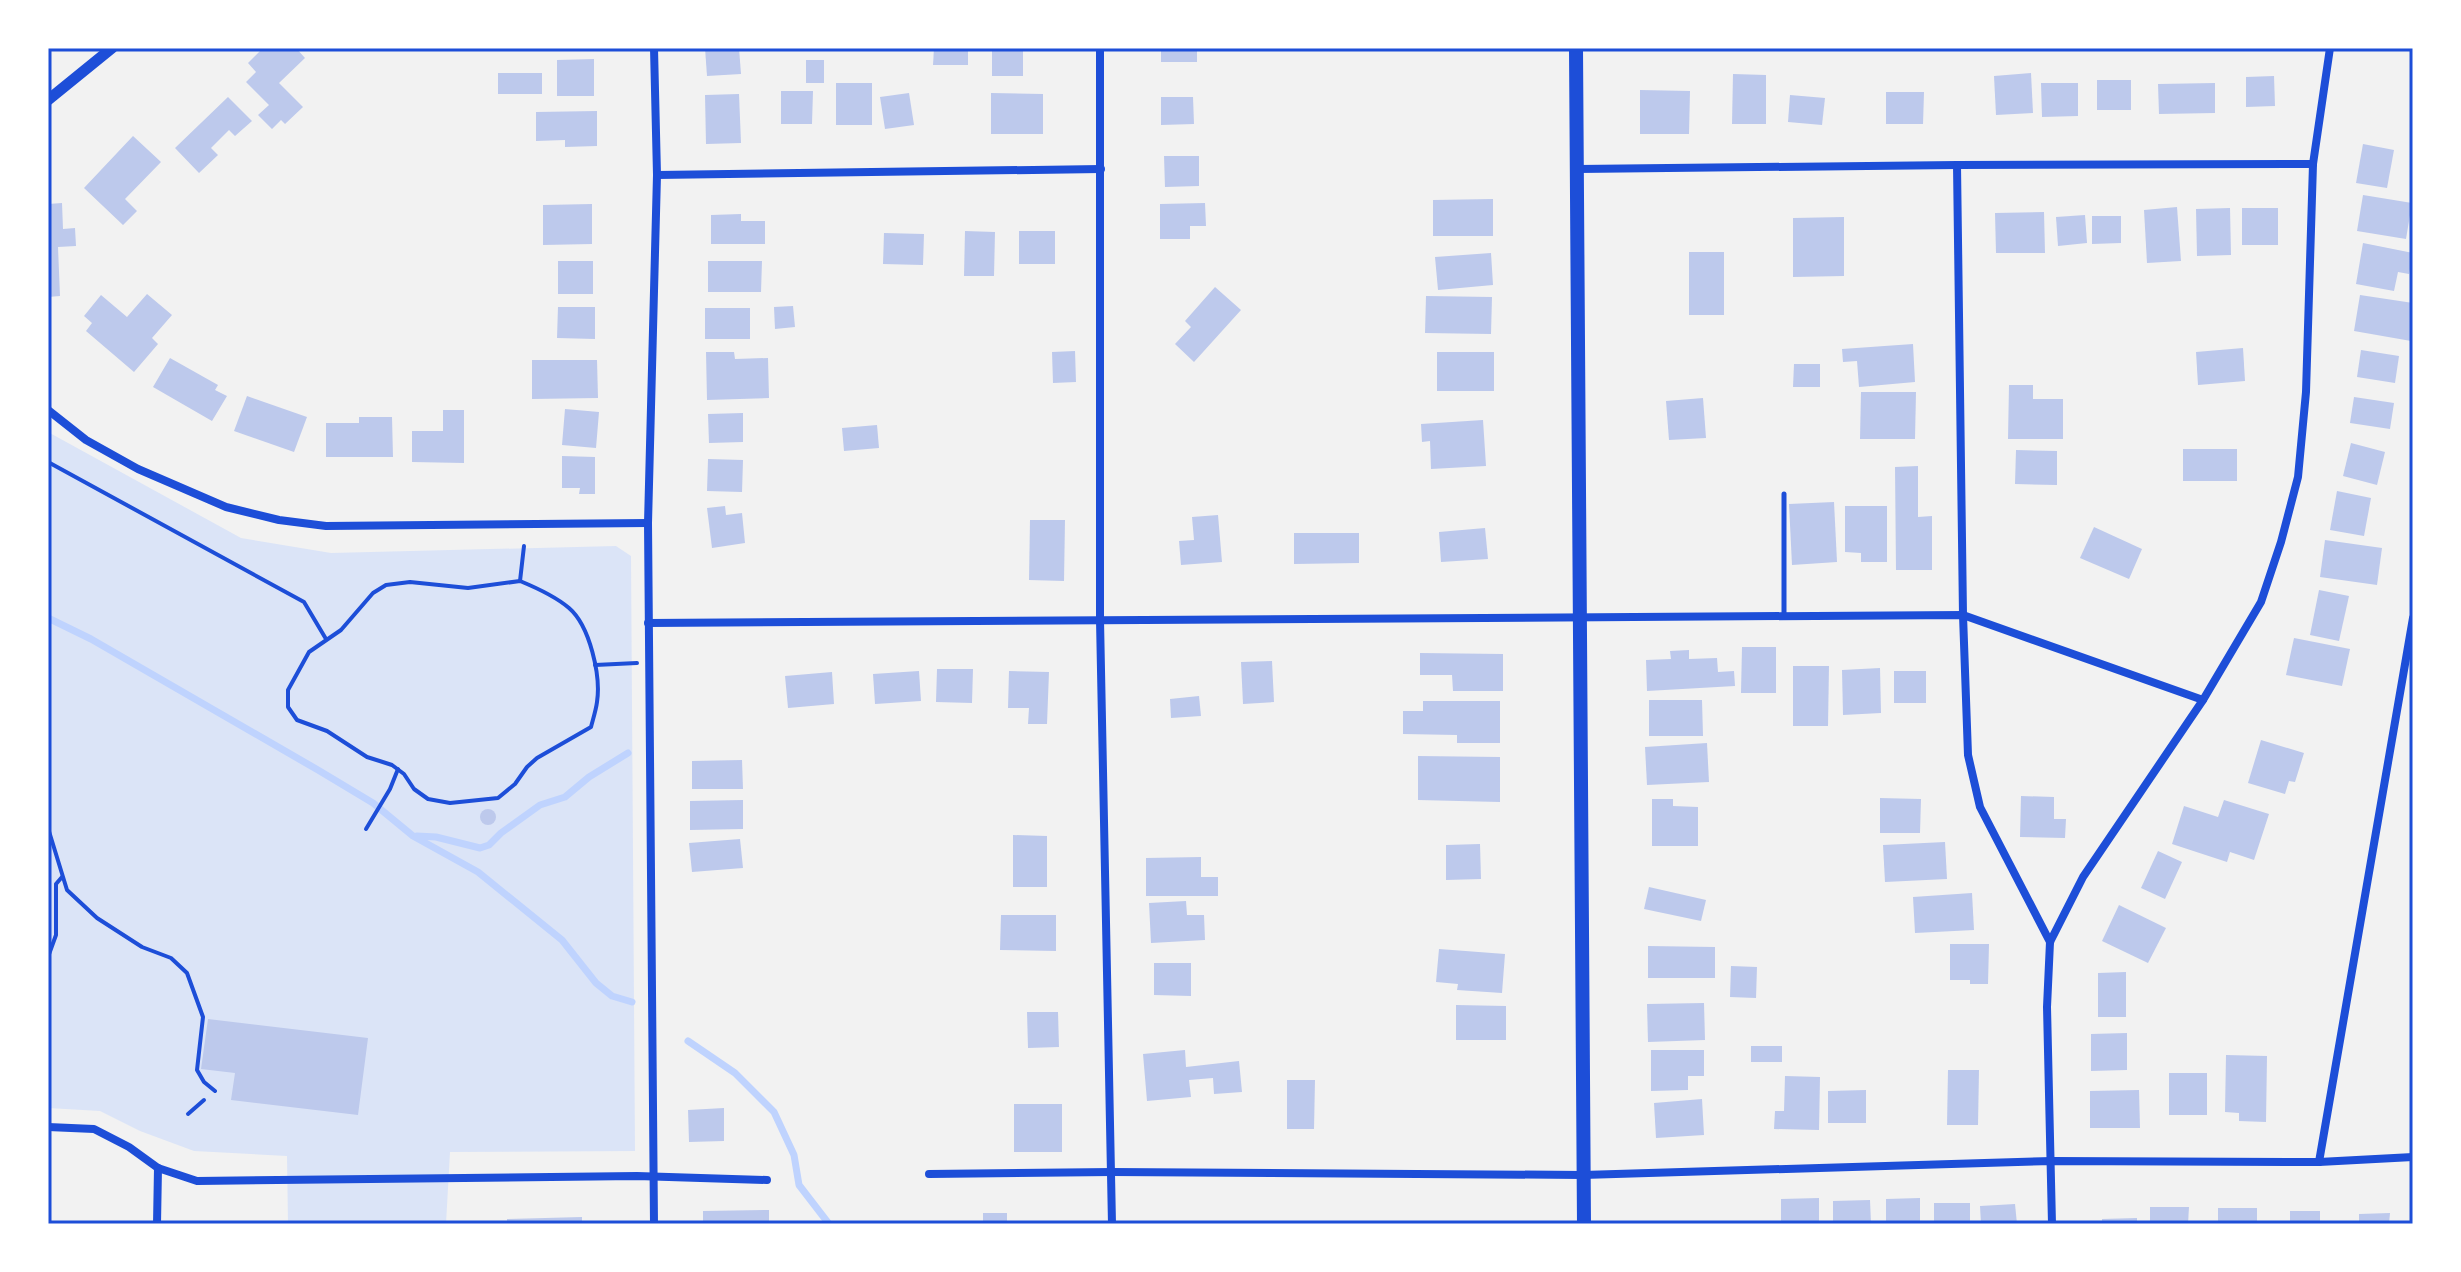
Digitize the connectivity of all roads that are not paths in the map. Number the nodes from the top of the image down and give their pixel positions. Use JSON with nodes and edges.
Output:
{"nodes":[{"id":1,"x":112,"y":48,"type":"edge"},
{"id":2,"x":654,"y":48,"type":"edge"},
{"id":3,"x":1100,"y":48,"type":"edge"},
{"id":4,"x":1576,"y":48,"type":"edge"},
{"id":5,"x":2330,"y":48,"type":"edge"},
{"id":6,"x":48,"y":100,"type":"edge"},
{"id":7,"x":2313,"y":164,"type":"junction"},
{"id":8,"x":1957,"y":165,"type":"junction"},
{"id":9,"x":1101,"y":169,"type":"junction"},
{"id":10,"x":1578,"y":169,"type":"junction"},
{"id":11,"x":657,"y":175,"type":"junction"},
{"id":12,"x":48,"y":410,"type":"edge"},
{"id":13,"x":1784,"y":494,"type":"dead end"},
{"id":14,"x":648,"y":523,"type":"junction"},
{"id":15,"x":1784,"y":615,"type":"junction"},
{"id":16,"x":1963,"y":615,"type":"junction"},
{"id":17,"x":1579,"y":616,"type":"junction"},
{"id":18,"x":2413,"y":618,"type":"edge"},
{"id":19,"x":1100,"y":620,"type":"junction"},
{"id":20,"x":648,"y":623,"type":"junction"},
{"id":21,"x":2203,"y":700,"type":"junction"},
{"id":22,"x":2050,"y":942,"type":"junction"},
{"id":23,"x":48,"y":1127,"type":"edge"},
{"id":24,"x":2413,"y":1157,"type":"edge"},
{"id":25,"x":2052,"y":1161,"type":"junction"},
{"id":26,"x":2319,"y":1162,"type":"junction"},
{"id":27,"x":158,"y":1168,"type":"junction"},
{"id":28,"x":1112,"y":1172,"type":"junction"},
{"id":29,"x":929,"y":1174,"type":"dead end"},
{"id":30,"x":1583,"y":1175,"type":"junction"},
{"id":31,"x":653,"y":1176,"type":"junction"},
{"id":32,"x":767,"y":1180,"type":"dead end"},
{"id":33,"x":157,"y":1224,"type":"edge"},
{"id":34,"x":654,"y":1224,"type":"edge"},
{"id":35,"x":1112,"y":1224,"type":"edge"},
{"id":36,"x":1584,"y":1224,"type":"edge"},
{"id":37,"x":2052,"y":1224,"type":"edge"}],
"edges":[{"from":1,"to":6,"type":"street"},
{"from":2,"to":11,"type":"street"},
{"from":3,"to":9,"type":"street"},
{"from":4,"to":10,"type":"main road"},
{"from":5,"to":7,"type":"street"},
{"from":7,"to":8,"type":"street"},
{"from":7,"to":21,"type":"street"},
{"from":8,"to":10,"type":"street"},
{"from":8,"to":16,"type":"street"},
{"from":9,"to":11,"type":"street"},
{"from":9,"to":19,"type":"street"},
{"from":10,"to":17,"type":"main road"},
{"from":11,"to":14,"type":"street"},
{"from":12,"to":14,"type":"street"},
{"from":13,"to":15,"type":"lane"},
{"from":14,"to":20,"type":"street"},
{"from":15,"to":16,"type":"street"},
{"from":15,"to":17,"type":"street"},
{"from":16,"to":21,"type":"street"},
{"from":16,"to":22,"type":"street"},
{"from":17,"to":19,"type":"street"},
{"from":17,"to":30,"type":"main road"},
{"from":18,"to":26,"type":"street"},
{"from":19,"to":20,"type":"street"},
{"from":19,"to":28,"type":"street"},
{"from":20,"to":31,"type":"street"},
{"from":21,"to":22,"type":"street"},
{"from":22,"to":25,"type":"street"},
{"from":23,"to":27,"type":"street"},
{"from":24,"to":26,"type":"street"},
{"from":25,"to":26,"type":"street"},
{"from":25,"to":30,"type":"street"},
{"from":25,"to":37,"type":"street"},
{"from":27,"to":31,"type":"street"},
{"from":27,"to":33,"type":"street"},
{"from":28,"to":29,"type":"street"},
{"from":28,"to":30,"type":"street"},
{"from":28,"to":35,"type":"street"},
{"from":30,"to":36,"type":"main road"},
{"from":31,"to":32,"type":"street"},
{"from":31,"to":34,"type":"street"}]}
